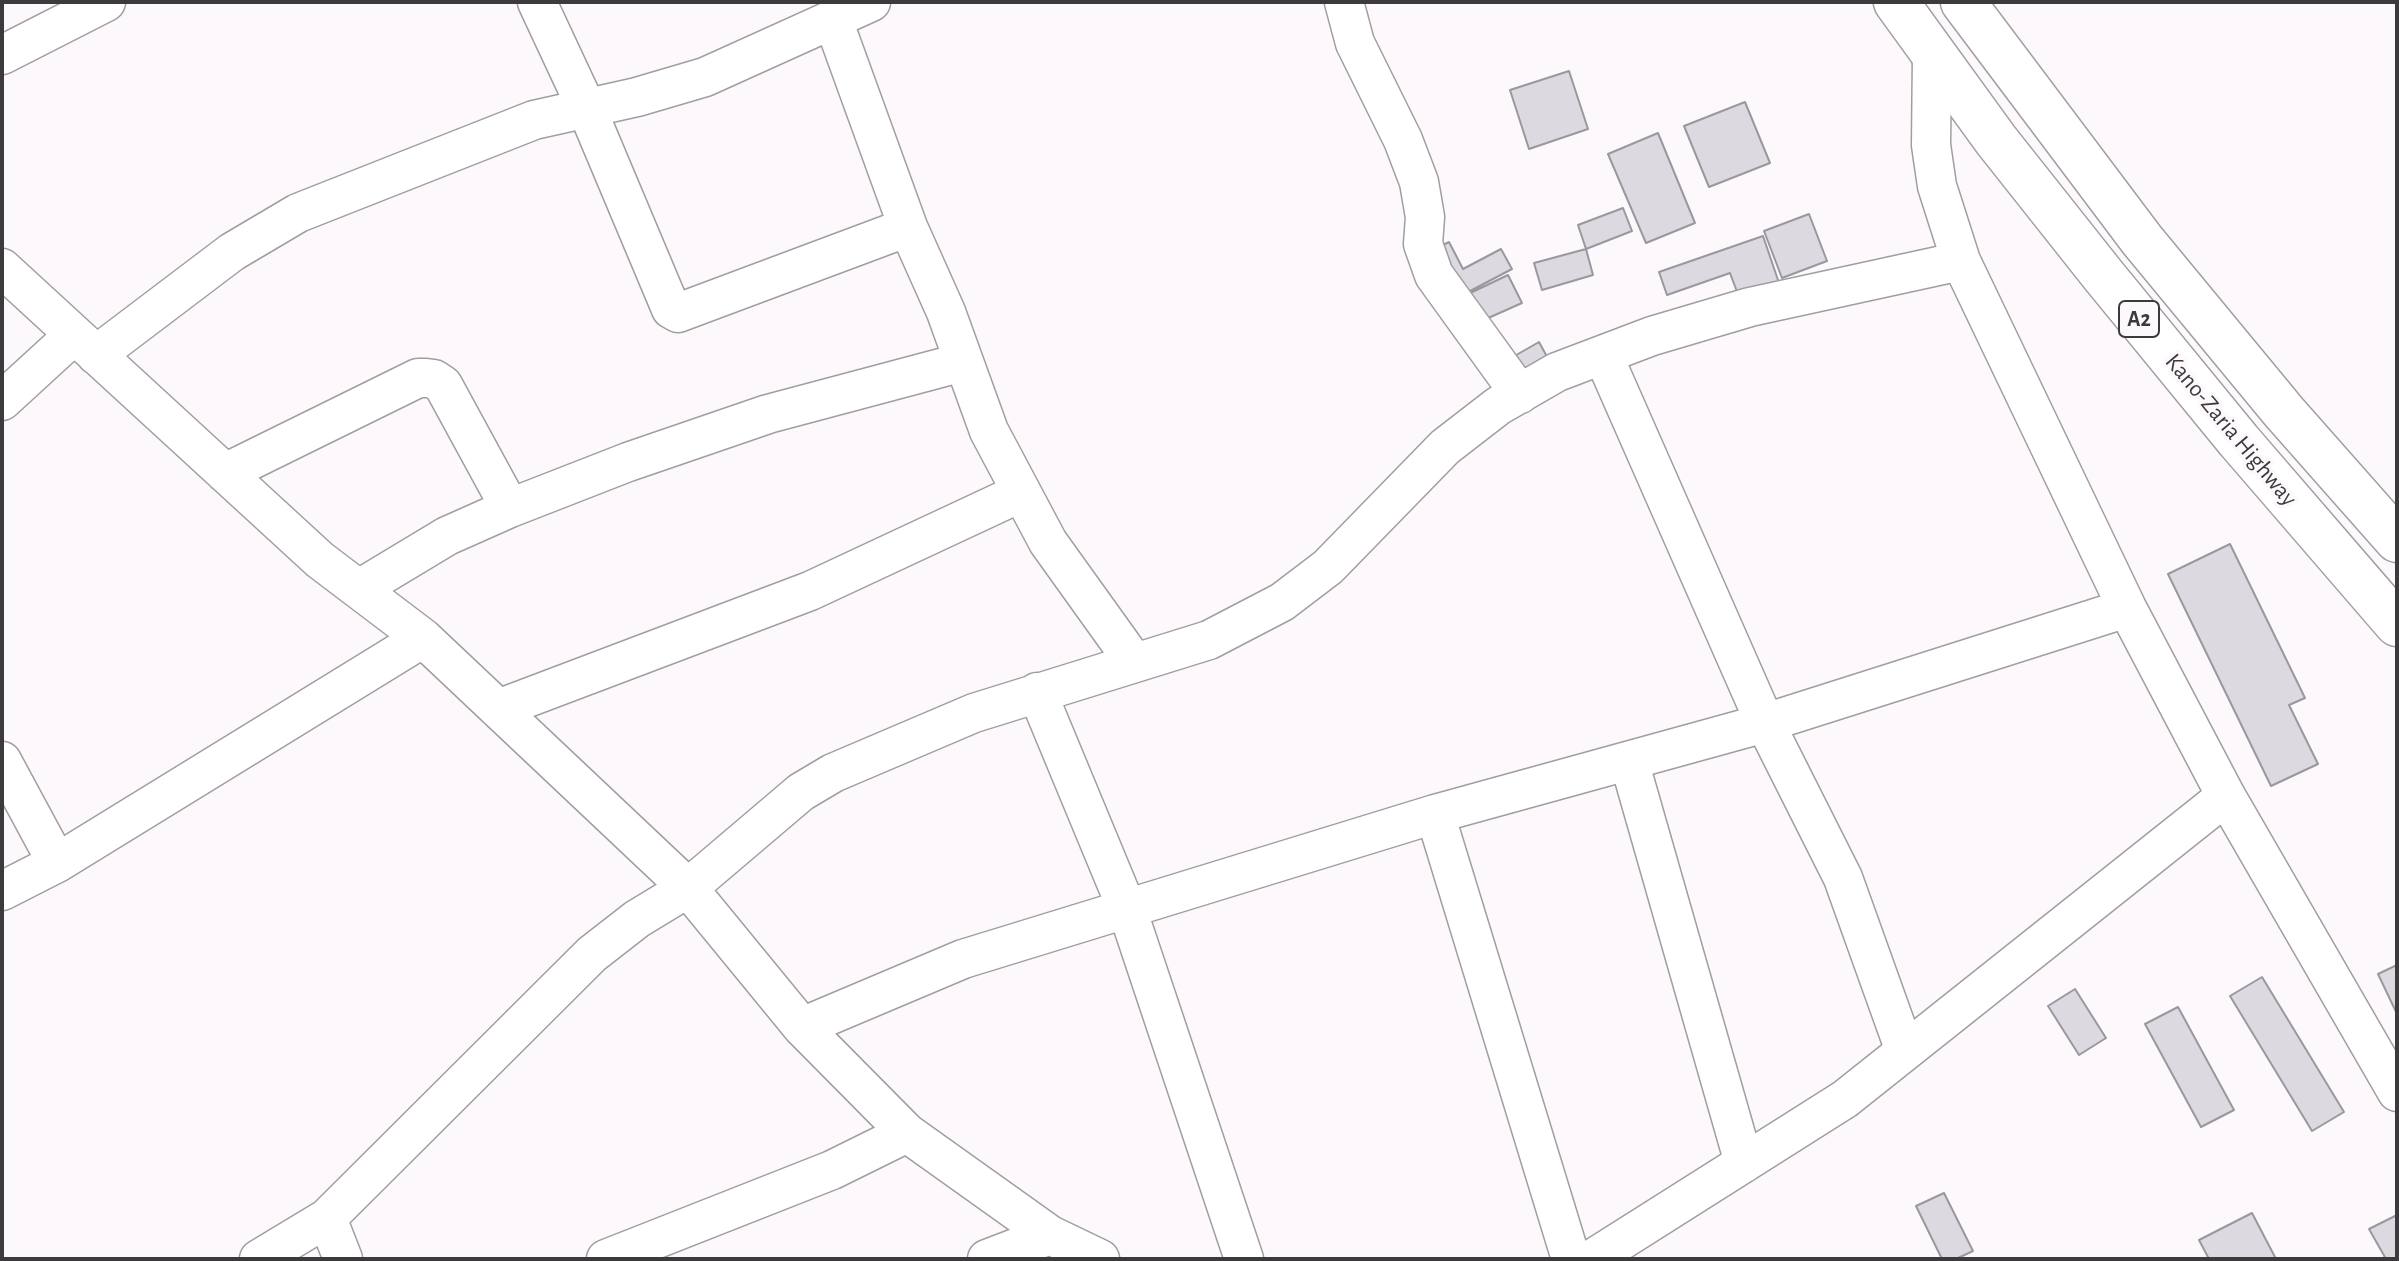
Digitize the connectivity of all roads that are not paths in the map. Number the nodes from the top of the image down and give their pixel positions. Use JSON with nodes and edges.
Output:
{"nodes":[{"id":1,"x":106,"y":2,"type":"edge"},
{"id":2,"x":537,"y":2,"type":"edge"},
{"id":3,"x":871,"y":2,"type":"edge"},
{"id":4,"x":1344,"y":2,"type":"edge"},
{"id":5,"x":1896,"y":2,"type":"edge"},
{"id":6,"x":1963,"y":2,"type":"edge"},
{"id":7,"x":833,"y":20,"type":"junction"},
{"id":8,"x":2,"y":55,"type":"edge"},
{"id":9,"x":1932,"y":55,"type":"junction"},
{"id":10,"x":586,"y":107,"type":"junction"},
{"id":11,"x":908,"y":227,"type":"junction"},
{"id":12,"x":1961,"y":261,"type":"junction"},
{"id":13,"x":2,"y":268,"type":"edge"},
{"id":14,"x":85,"y":345,"type":"junction"},
{"id":15,"x":1603,"y":355,"type":"junction"},
{"id":16,"x":963,"y":362,"type":"junction"},
{"id":17,"x":1520,"y":394,"type":"junction"},
{"id":18,"x":2,"y":401,"type":"edge"},
{"id":19,"x":225,"y":473,"type":"junction"},
{"id":20,"x":1020,"y":493,"type":"junction"},
{"id":21,"x":510,"y":508,"type":"junction"},
{"id":22,"x":2397,"y":540,"type":"edge"},
{"id":23,"x":359,"y":589,"type":"junction"},
{"id":24,"x":2127,"y":608,"type":"junction"},
{"id":25,"x":2397,"y":624,"type":"edge"},
{"id":26,"x":423,"y":638,"type":"junction"},
{"id":27,"x":1134,"y":662,"type":"junction"},
{"id":28,"x":1037,"y":692,"type":"junction"},
{"id":29,"x":498,"y":709,"type":"junction"},
{"id":30,"x":1765,"y":723,"type":"junction"},
{"id":31,"x":2,"y":761,"type":"edge"},
{"id":32,"x":1629,"y":761,"type":"junction"},
{"id":33,"x":2226,"y":796,"type":"junction"},
{"id":34,"x":1435,"y":814,"type":"junction"},
{"id":35,"x":57,"y":863,"type":"junction"},
{"id":36,"x":688,"y":888,"type":"junction"},
{"id":37,"x":2,"y":891,"type":"edge"},
{"id":38,"x":1127,"y":909,"type":"junction"},
{"id":39,"x":802,"y":1027,"type":"junction"},
{"id":40,"x":1905,"y":1051,"type":"junction"},
{"id":41,"x":2397,"y":1092,"type":"edge"},
{"id":42,"x":907,"y":1133,"type":"junction"},
{"id":43,"x":1744,"y":1163,"type":"junction"},
{"id":44,"x":327,"y":1218,"type":"junction"},
{"id":45,"x":1050,"y":1235,"type":"junction"},
{"id":46,"x":259,"y":1259,"type":"edge"},
{"id":47,"x":343,"y":1259,"type":"edge"},
{"id":48,"x":606,"y":1259,"type":"edge"},
{"id":49,"x":987,"y":1259,"type":"edge"},
{"id":50,"x":1100,"y":1259,"type":"edge"},
{"id":51,"x":1244,"y":1259,"type":"edge"},
{"id":52,"x":1571,"y":1259,"type":"edge"},
{"id":53,"x":1592,"y":1259,"type":"edge"}],
"edges":[{"from":1,"to":8,"type":"street"},
{"from":2,"to":10,"type":"street"},
{"from":3,"to":7,"type":"street"},
{"from":4,"to":17,"type":"street"},
{"from":5,"to":9,"type":"highway","name":"Kano-Zaria Highway","number":"A2"},
{"from":6,"to":22,"type":"highway","number":"A2"},
{"from":7,"to":10,"type":"street"},
{"from":7,"to":11,"type":"street"},
{"from":9,"to":12,"type":"street"},
{"from":9,"to":25,"type":"highway","name":"Kano-Zaria Highway","number":"A2"},
{"from":10,"to":11,"type":"street"},
{"from":10,"to":14,"type":"street"},
{"from":11,"to":16,"type":"street"},
{"from":12,"to":15,"type":"street"},
{"from":12,"to":24,"type":"street"},
{"from":13,"to":14,"type":"street"},
{"from":14,"to":18,"type":"street"},
{"from":14,"to":19,"type":"street"},
{"from":15,"to":17,"type":"street"},
{"from":15,"to":30,"type":"street"},
{"from":16,"to":20,"type":"street"},
{"from":16,"to":21,"type":"street"},
{"from":17,"to":27,"type":"street"},
{"from":19,"to":21,"type":"street"},
{"from":19,"to":23,"type":"street"},
{"from":20,"to":27,"type":"street"},
{"from":20,"to":29,"type":"street"},
{"from":21,"to":23,"type":"street"},
{"from":23,"to":26,"type":"street"},
{"from":24,"to":30,"type":"street"},
{"from":24,"to":33,"type":"street"},
{"from":26,"to":29,"type":"street"},
{"from":26,"to":35,"type":"street"},
{"from":27,"to":28,"type":"street"},
{"from":28,"to":36,"type":"street"},
{"from":28,"to":38,"type":"street"},
{"from":29,"to":36,"type":"street"},
{"from":30,"to":32,"type":"street"},
{"from":30,"to":40,"type":"street"},
{"from":31,"to":35,"type":"street"},
{"from":32,"to":34,"type":"street"},
{"from":32,"to":43,"type":"street"},
{"from":33,"to":40,"type":"street"},
{"from":33,"to":41,"type":"street"},
{"from":34,"to":38,"type":"street"},
{"from":34,"to":52,"type":"street"},
{"from":35,"to":37,"type":"street"},
{"from":36,"to":39,"type":"street"},
{"from":36,"to":44,"type":"street"},
{"from":38,"to":39,"type":"street"},
{"from":38,"to":51,"type":"street"},
{"from":39,"to":42,"type":"street"},
{"from":40,"to":43,"type":"street"},
{"from":42,"to":45,"type":"street"},
{"from":42,"to":48,"type":"street"},
{"from":43,"to":53,"type":"street"},
{"from":44,"to":46,"type":"street"},
{"from":44,"to":47,"type":"street"},
{"from":45,"to":49,"type":"street"},
{"from":45,"to":50,"type":"street"}]}
